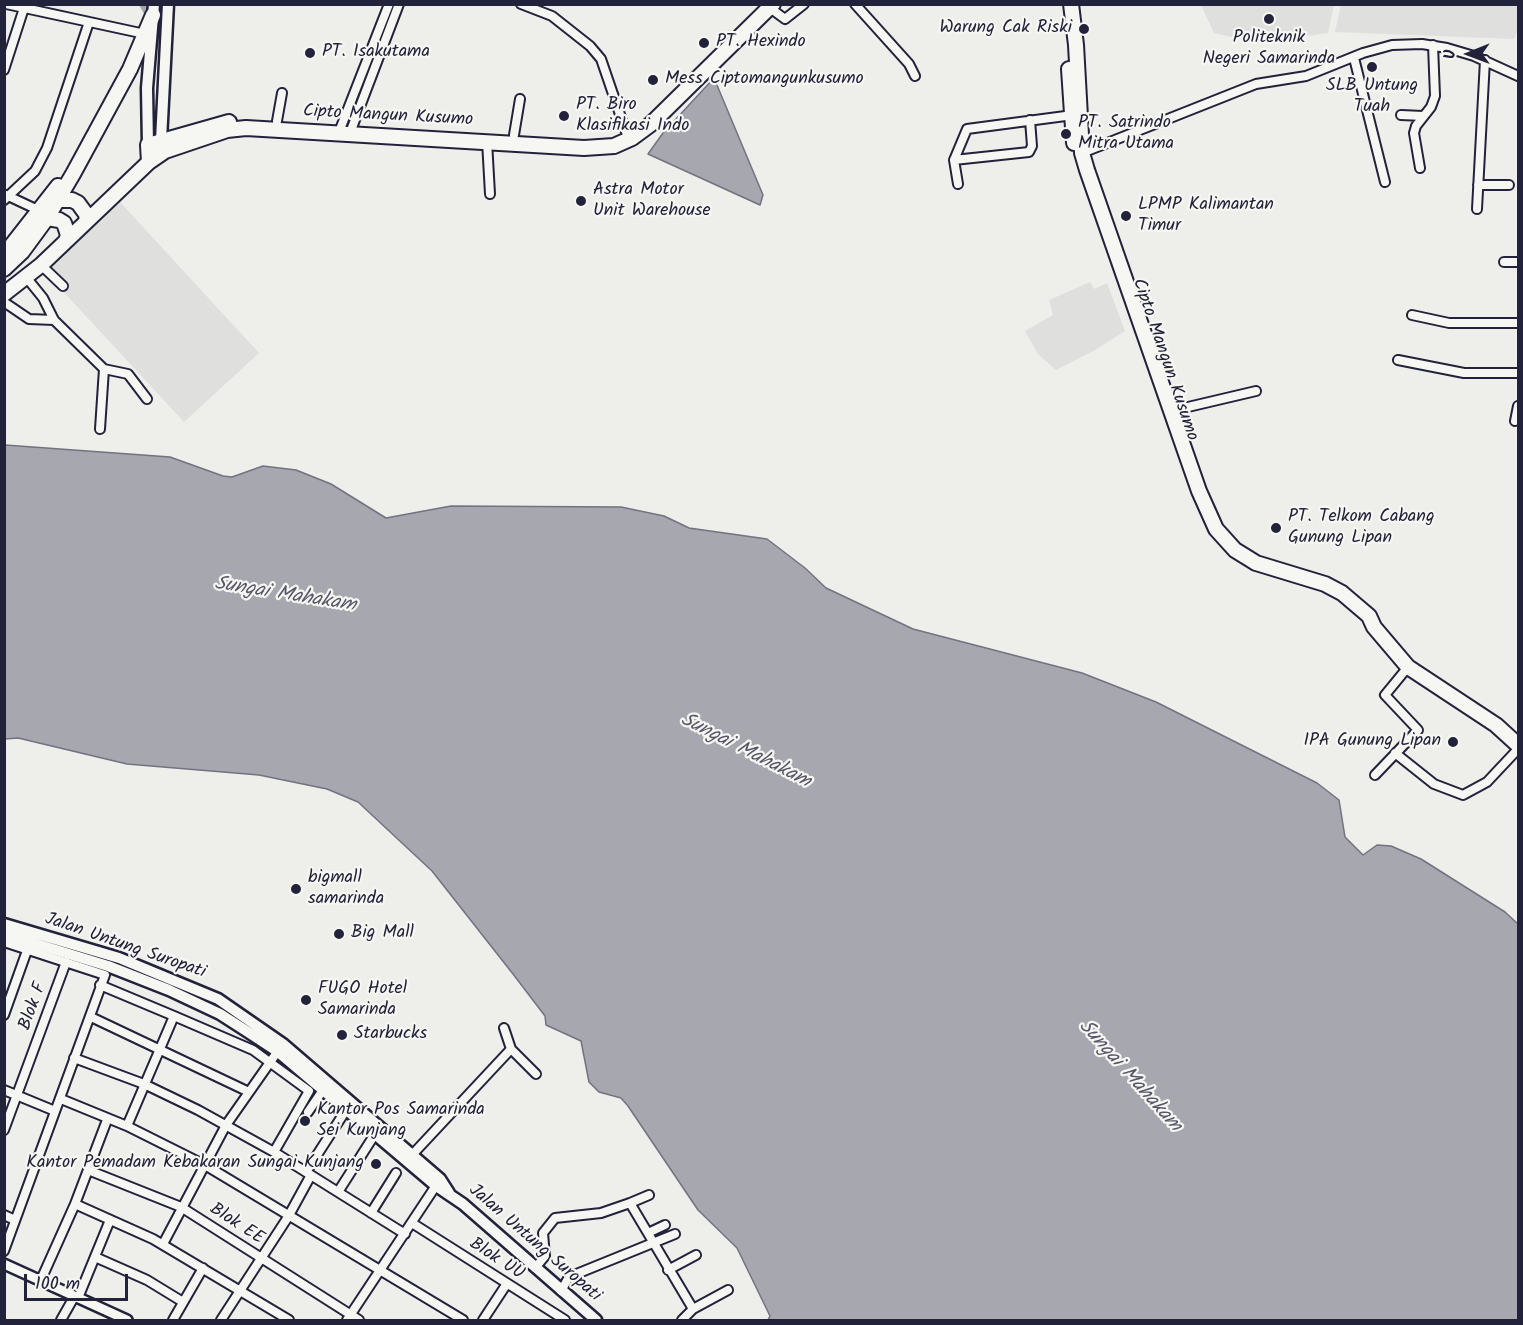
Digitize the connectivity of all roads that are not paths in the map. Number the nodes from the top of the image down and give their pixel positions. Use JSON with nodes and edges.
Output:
{"nodes":[{"id":1,"x":6,"y":4,"type":"edge"},
{"id":2,"x":168,"y":4,"type":"edge"},
{"id":3,"x":388,"y":4,"type":"edge"},
{"id":4,"x":399,"y":4,"type":"edge"},
{"id":5,"x":520,"y":4,"type":"edge"},
{"id":6,"x":804,"y":4,"type":"edge"},
{"id":7,"x":855,"y":4,"type":"edge"},
{"id":8,"x":1063,"y":4,"type":"edge"},
{"id":9,"x":1071,"y":4,"type":"edge"},
{"id":10,"x":769,"y":6,"type":"edge"},
{"id":11,"x":24,"y":8,"type":"junction"},
{"id":12,"x":153,"y":10,"type":"edge"},
{"id":13,"x":89,"y":22,"type":"junction"},
{"id":14,"x":145,"y":34,"type":"junction"},
{"id":15,"x":1433,"y":45,"type":"junction"},
{"id":16,"x":1354,"y":57,"type":"junction"},
{"id":17,"x":1485,"y":60,"type":"junction"},
{"id":18,"x":4,"y":70,"type":"edge"},
{"id":19,"x":915,"y":76,"type":"dead end"},
{"id":20,"x":1518,"y":76,"type":"edge"},
{"id":21,"x":282,"y":93,"type":"dead end"},
{"id":22,"x":520,"y":99,"type":"dead end"},
{"id":23,"x":1076,"y":115,"type":"junction"},
{"id":24,"x":1401,"y":116,"type":"dead end"},
{"id":25,"x":1423,"y":116,"type":"junction"},
{"id":26,"x":1030,"y":120,"type":"junction"},
{"id":27,"x":278,"y":122,"type":"junction"},
{"id":28,"x":346,"y":129,"type":"junction"},
{"id":29,"x":626,"y":132,"type":"junction"},
{"id":30,"x":514,"y":135,"type":"junction"},
{"id":31,"x":487,"y":141,"type":"junction"},
{"id":32,"x":158,"y":145,"type":"junction"},
{"id":33,"x":1082,"y":153,"type":"junction"},
{"id":34,"x":954,"y":160,"type":"junction"},
{"id":35,"x":1420,"y":168,"type":"dead end"},
{"id":36,"x":73,"y":174,"type":"junction"},
{"id":37,"x":1385,"y":182,"type":"dead end"},
{"id":38,"x":958,"y":184,"type":"dead end"},
{"id":39,"x":1478,"y":185,"type":"junction"},
{"id":40,"x":1509,"y":185,"type":"dead end"},
{"id":41,"x":490,"y":194,"type":"dead end"},
{"id":42,"x":6,"y":197,"type":"edge"},
{"id":43,"x":58,"y":200,"type":"junction"},
{"id":44,"x":1477,"y":209,"type":"dead end"},
{"id":45,"x":42,"y":214,"type":"junction"},
{"id":46,"x":87,"y":221,"type":"junction"},
{"id":47,"x":66,"y":241,"type":"junction"},
{"id":48,"x":4,"y":255,"type":"edge"},
{"id":49,"x":1504,"y":262,"type":"dead end"},
{"id":50,"x":1518,"y":262,"type":"edge"},
{"id":51,"x":41,"y":265,"type":"junction"},
{"id":52,"x":4,"y":269,"type":"edge"},
{"id":53,"x":26,"y":277,"type":"junction"},
{"id":54,"x":63,"y":286,"type":"dead end"},
{"id":55,"x":4,"y":294,"type":"edge"},
{"id":56,"x":4,"y":302,"type":"edge"},
{"id":57,"x":1412,"y":315,"type":"dead end"},
{"id":58,"x":54,"y":320,"type":"junction"},
{"id":59,"x":1518,"y":323,"type":"edge"},
{"id":60,"x":1145,"y":347,"type":"junction"},
{"id":61,"x":1398,"y":360,"type":"dead end"},
{"id":62,"x":104,"y":369,"type":"junction"},
{"id":63,"x":1518,"y":369,"type":"edge"},
{"id":64,"x":1256,"y":391,"type":"dead end"},
{"id":65,"x":147,"y":399,"type":"dead end"},
{"id":66,"x":1518,"y":406,"type":"edge"},
{"id":67,"x":1172,"y":411,"type":"junction"},
{"id":68,"x":1515,"y":421,"type":"dead end"},
{"id":69,"x":100,"y":429,"type":"dead end"},
{"id":70,"x":1374,"y":627,"type":"junction"},
{"id":71,"x":1408,"y":667,"type":"junction"},
{"id":72,"x":1518,"y":747,"type":"edge"},
{"id":73,"x":1395,"y":753,"type":"junction"},
{"id":74,"x":1375,"y":775,"type":"dead end"},
{"id":75,"x":4,"y":924,"type":"edge"},
{"id":76,"x":4,"y":934,"type":"edge"},
{"id":77,"x":4,"y":942,"type":"edge"},
{"id":78,"x":29,"y":946,"type":"junction"},
{"id":79,"x":66,"y":962,"type":"junction"},
{"id":80,"x":106,"y":971,"type":"junction"},
{"id":81,"x":100,"y":985,"type":"junction"},
{"id":82,"x":4,"y":1015,"type":"edge"},
{"id":83,"x":174,"y":1016,"type":"junction"},
{"id":84,"x":91,"y":1017,"type":"junction"},
{"id":85,"x":504,"y":1028,"type":"dead end"},
{"id":86,"x":280,"y":1048,"type":"junction"},
{"id":87,"x":511,"y":1049,"type":"junction"},
{"id":88,"x":159,"y":1051,"type":"junction"},
{"id":89,"x":74,"y":1058,"type":"junction"},
{"id":90,"x":271,"y":1062,"type":"junction"},
{"id":91,"x":536,"y":1074,"type":"dead end"},
{"id":92,"x":144,"y":1084,"type":"junction"},
{"id":93,"x":4,"y":1090,"type":"edge"},
{"id":94,"x":323,"y":1090,"type":"junction"},
{"id":95,"x":249,"y":1092,"type":"junction"},
{"id":96,"x":18,"y":1096,"type":"junction"},
{"id":97,"x":61,"y":1099,"type":"junction"},
{"id":98,"x":346,"y":1110,"type":"junction"},
{"id":99,"x":55,"y":1111,"type":"junction"},
{"id":100,"x":308,"y":1112,"type":"dead end"},
{"id":101,"x":107,"y":1119,"type":"junction"},
{"id":102,"x":226,"y":1125,"type":"junction"},
{"id":103,"x":128,"y":1126,"type":"junction"},
{"id":104,"x":4,"y":1130,"type":"edge"},
{"id":105,"x":375,"y":1134,"type":"junction"},
{"id":106,"x":274,"y":1152,"type":"junction"},
{"id":107,"x":412,"y":1155,"type":"junction"},
{"id":108,"x":205,"y":1165,"type":"junction"},
{"id":109,"x":88,"y":1170,"type":"junction"},
{"id":110,"x":396,"y":1173,"type":"dead end"},
{"id":111,"x":309,"y":1174,"type":"junction"},
{"id":112,"x":438,"y":1182,"type":"junction"},
{"id":113,"x":338,"y":1191,"type":"junction"},
{"id":114,"x":649,"y":1195,"type":"dead end"},
{"id":115,"x":630,"y":1203,"type":"junction"},
{"id":116,"x":75,"y":1204,"type":"junction"},
{"id":117,"x":181,"y":1207,"type":"junction"},
{"id":118,"x":371,"y":1213,"type":"junction"},
{"id":119,"x":4,"y":1215,"type":"edge"},
{"id":120,"x":288,"y":1217,"type":"junction"},
{"id":121,"x":15,"y":1220,"type":"junction"},
{"id":122,"x":110,"y":1220,"type":"junction"},
{"id":123,"x":412,"y":1223,"type":"junction"},
{"id":124,"x":665,"y":1225,"type":"dead end"},
{"id":125,"x":648,"y":1233,"type":"junction"},
{"id":126,"x":405,"y":1234,"type":"junction"},
{"id":127,"x":675,"y":1234,"type":"dead end"},
{"id":128,"x":163,"y":1244,"type":"junction"},
{"id":129,"x":655,"y":1244,"type":"junction"},
{"id":130,"x":4,"y":1251,"type":"edge"},
{"id":131,"x":696,"y":1255,"type":"dead end"},
{"id":132,"x":95,"y":1257,"type":"junction"},
{"id":133,"x":260,"y":1259,"type":"junction"},
{"id":134,"x":4,"y":1264,"type":"edge"},
{"id":135,"x":203,"y":1268,"type":"junction"},
{"id":136,"x":535,"y":1268,"type":"junction"},
{"id":137,"x":668,"y":1270,"type":"junction"},
{"id":138,"x":380,"y":1271,"type":"junction"},
{"id":139,"x":40,"y":1282,"type":"junction"},
{"id":140,"x":506,"y":1285,"type":"junction"},
{"id":141,"x":240,"y":1289,"type":"junction"},
{"id":142,"x":728,"y":1290,"type":"dead end"},
{"id":143,"x":561,"y":1291,"type":"junction"},
{"id":144,"x":76,"y":1298,"type":"junction"},
{"id":145,"x":183,"y":1302,"type":"junction"},
{"id":146,"x":693,"y":1309,"type":"junction"},
{"id":147,"x":349,"y":1318,"type":"edge"},
{"id":148,"x":591,"y":1319,"type":"edge"},
{"id":149,"x":61,"y":1320,"type":"edge"},
{"id":150,"x":127,"y":1320,"type":"edge"},
{"id":151,"x":173,"y":1320,"type":"edge"},
{"id":152,"x":221,"y":1320,"type":"edge"},
{"id":153,"x":289,"y":1320,"type":"edge"},
{"id":154,"x":359,"y":1320,"type":"edge"},
{"id":155,"x":462,"y":1320,"type":"edge"},
{"id":156,"x":483,"y":1320,"type":"edge"},
{"id":157,"x":565,"y":1320,"type":"edge"},
{"id":158,"x":682,"y":1320,"type":"edge"}],
"edges":[{"from":1,"to":11,"type":"street"},
{"from":2,"to":32,"type":"main road"},
{"from":3,"to":28,"type":"street"},
{"from":4,"to":28,"type":"street"},
{"from":5,"to":29,"type":"street"},
{"from":6,"to":10,"type":"street"},
{"from":7,"to":19,"type":"street"},
{"from":8,"to":23,"type":"highway","name":"Cipto Mangun Kusumo"},
{"from":9,"to":23,"type":"highway","name":"Cipto Mangun Kusumo"},
{"from":10,"to":29,"type":"highway","name":"Cipto Mangun Kusumo"},
{"from":10,"to":31,"type":"highway","name":"Cipto Mangun Kusumo"},
{"from":11,"to":13,"type":"street"},
{"from":11,"to":18,"type":"street"},
{"from":12,"to":14,"type":"highway"},
{"from":12,"to":32,"type":"main road"},
{"from":13,"to":14,"type":"street"},
{"from":13,"to":42,"type":"street"},
{"from":14,"to":36,"type":"highway"},
{"from":15,"to":16,"type":"street"},
{"from":15,"to":17,"type":"street"},
{"from":15,"to":25,"type":"street"},
{"from":16,"to":33,"type":"street"},
{"from":16,"to":37,"type":"street"},
{"from":17,"to":20,"type":"street"},
{"from":17,"to":39,"type":"street"},
{"from":21,"to":27,"type":"street"},
{"from":22,"to":30,"type":"street"},
{"from":23,"to":26,"type":"street"},
{"from":23,"to":33,"type":"highway","name":"Cipto Mangun Kusumo"},
{"from":23,"to":60,"type":"highway","name":"Cipto Mangun Kusumo"},
{"from":24,"to":25,"type":"street"},
{"from":25,"to":35,"type":"street"},
{"from":26,"to":34,"type":"street"},
{"from":26,"to":34,"type":"street"},
{"from":27,"to":28,"type":"highway","name":"Cipto Mangun Kusumo"},
{"from":27,"to":32,"type":"highway","name":"Cipto Mangun Kusumo"},
{"from":28,"to":30,"type":"highway","name":"Cipto Mangun Kusumo"},
{"from":28,"to":31,"type":"highway","name":"Cipto Mangun Kusumo"},
{"from":28,"to":32,"type":"highway","name":"Cipto Mangun Kusumo"},
{"from":29,"to":30,"type":"highway","name":"Cipto Mangun Kusumo"},
{"from":31,"to":41,"type":"street"},
{"from":32,"to":46,"type":"highway","name":"Cipto Mangun Kusumo"},
{"from":33,"to":60,"type":"highway","name":"Cipto Mangun Kusumo"},
{"from":34,"to":38,"type":"street"},
{"from":36,"to":43,"type":"highway"},
{"from":36,"to":45,"type":"highway"},
{"from":39,"to":40,"type":"street"},
{"from":39,"to":44,"type":"street"},
{"from":42,"to":45,"type":"street"},
{"from":43,"to":45,"type":"highway"},
{"from":43,"to":46,"type":"highway"},
{"from":45,"to":47,"type":"highway"},
{"from":45,"to":48,"type":"highway"},
{"from":45,"to":52,"type":"highway"},
{"from":46,"to":47,"type":"highway","name":"Cipto Mangun Kusumo"},
{"from":47,"to":51,"type":"highway","name":"Cipto Mangun Kusumo"},
{"from":49,"to":50,"type":"street"},
{"from":51,"to":53,"type":"highway","name":"Cipto Mangun Kusumo"},
{"from":51,"to":54,"type":"street"},
{"from":53,"to":55,"type":"highway","name":"Cipto Mangun Kusumo"},
{"from":53,"to":58,"type":"street"},
{"from":56,"to":58,"type":"street"},
{"from":57,"to":59,"type":"street"},
{"from":58,"to":62,"type":"street"},
{"from":60,"to":67,"type":"highway","name":"Cipto Mangun Kusumo"},
{"from":60,"to":70,"type":"highway","name":"Cipto Mangun Kusumo"},
{"from":61,"to":63,"type":"street"},
{"from":62,"to":65,"type":"street"},
{"from":62,"to":69,"type":"street"},
{"from":64,"to":67,"type":"street"},
{"from":66,"to":68,"type":"street"},
{"from":67,"to":70,"type":"highway","name":"Cipto Mangun Kusumo"},
{"from":70,"to":71,"type":"highway","name":"Cipto Mangun Kusumo"},
{"from":71,"to":72,"type":"highway","name":"Cipto Mangun Kusumo"},
{"from":71,"to":73,"type":"street"},
{"from":72,"to":73,"type":"street"},
{"from":73,"to":74,"type":"street"},
{"from":75,"to":86,"type":"main road","name":"Jalan Untung Suropati"},
{"from":76,"to":78,"type":"main road","name":"Jalan Untung Suropati"},
{"from":77,"to":78,"type":"street"},
{"from":78,"to":79,"type":"street"},
{"from":78,"to":80,"type":"main road","name":"Jalan Untung Suropati"},
{"from":78,"to":82,"type":"street"},
{"from":79,"to":80,"type":"street"},
{"from":79,"to":96,"type":"street","name":"Blok F"},
{"from":80,"to":81,"type":"street"},
{"from":80,"to":86,"type":"main road","name":"Jalan Untung Suropati"},
{"from":81,"to":83,"type":"street"},
{"from":81,"to":84,"type":"street"},
{"from":83,"to":88,"type":"street"},
{"from":83,"to":90,"type":"street"},
{"from":84,"to":88,"type":"street"},
{"from":84,"to":89,"type":"street"},
{"from":85,"to":87,"type":"street"},
{"from":86,"to":90,"type":"street"},
{"from":86,"to":94,"type":"main road","name":"Jalan Untung Suropati"},
{"from":86,"to":107,"type":"main road","name":"Jalan Untung Suropati"},
{"from":87,"to":91,"type":"street"},
{"from":87,"to":107,"type":"street"},
{"from":88,"to":92,"type":"street"},
{"from":88,"to":95,"type":"street"},
{"from":89,"to":92,"type":"street"},
{"from":89,"to":97,"type":"street"},
{"from":90,"to":95,"type":"street"},
{"from":90,"to":106,"type":"street"},
{"from":92,"to":102,"type":"street"},
{"from":92,"to":103,"type":"street"},
{"from":93,"to":96,"type":"street"},
{"from":94,"to":98,"type":"main road","name":"Jalan Untung Suropati"},
{"from":94,"to":100,"type":"street"},
{"from":95,"to":102,"type":"street"},
{"from":96,"to":99,"type":"street"},
{"from":96,"to":104,"type":"street","name":"Blok F"},
{"from":97,"to":99,"type":"street"},
{"from":97,"to":101,"type":"street"},
{"from":98,"to":105,"type":"main road","name":"Jalan Untung Suropati"},
{"from":98,"to":111,"type":"street"},
{"from":99,"to":121,"type":"street"},
{"from":101,"to":103,"type":"street"},
{"from":101,"to":109,"type":"street"},
{"from":102,"to":106,"type":"street"},
{"from":102,"to":108,"type":"street"},
{"from":103,"to":108,"type":"street"},
{"from":105,"to":112,"type":"main road","name":"Jalan Untung Suropati"},
{"from":105,"to":113,"type":"street"},
{"from":106,"to":111,"type":"street"},
{"from":107,"to":112,"type":"main road","name":"Jalan Untung Suropati"},
{"from":108,"to":117,"type":"street"},
{"from":108,"to":120,"type":"street"},
{"from":109,"to":116,"type":"street"},
{"from":109,"to":117,"type":"street","name":"Blok EE"},
{"from":110,"to":118,"type":"street"},
{"from":111,"to":113,"type":"street"},
{"from":111,"to":120,"type":"street"},
{"from":112,"to":123,"type":"street"},
{"from":112,"to":136,"type":"main road","name":"Jalan Untung Suropati"},
{"from":113,"to":118,"type":"street"},
{"from":114,"to":115,"type":"street"},
{"from":115,"to":125,"type":"street"},
{"from":115,"to":136,"type":"street"},
{"from":116,"to":122,"type":"street"},
{"from":116,"to":139,"type":"street"},
{"from":117,"to":128,"type":"street"},
{"from":117,"to":133,"type":"street","name":"Blok EE"},
{"from":118,"to":126,"type":"street"},
{"from":119,"to":121,"type":"street"},
{"from":120,"to":133,"type":"street"},
{"from":120,"to":138,"type":"street"},
{"from":121,"to":130,"type":"street"},
{"from":122,"to":128,"type":"street"},
{"from":122,"to":132,"type":"street"},
{"from":123,"to":126,"type":"street"},
{"from":123,"to":140,"type":"street","name":"Blok UU"},
{"from":124,"to":125,"type":"street"},
{"from":125,"to":129,"type":"street"},
{"from":126,"to":138,"type":"street"},
{"from":127,"to":129,"type":"street"},
{"from":128,"to":135,"type":"street"},
{"from":129,"to":137,"type":"street"},
{"from":129,"to":143,"type":"street"},
{"from":131,"to":137,"type":"street"},
{"from":132,"to":144,"type":"street"},
{"from":132,"to":145,"type":"street"},
{"from":133,"to":141,"type":"street"},
{"from":133,"to":147,"type":"street","name":"Blok EE"},
{"from":134,"to":139,"type":"street"},
{"from":135,"to":141,"type":"street"},
{"from":135,"to":145,"type":"street"},
{"from":136,"to":143,"type":"main road","name":"Jalan Untung Suropati"},
{"from":137,"to":146,"type":"street"},
{"from":138,"to":147,"type":"street"},
{"from":138,"to":155,"type":"street"},
{"from":139,"to":144,"type":"street"},
{"from":140,"to":156,"type":"street"},
{"from":140,"to":157,"type":"street","name":"Blok UU"},
{"from":141,"to":152,"type":"street"},
{"from":141,"to":153,"type":"street"},
{"from":142,"to":146,"type":"street"},
{"from":143,"to":148,"type":"main road","name":"Jalan Untung Suropati"},
{"from":144,"to":149,"type":"street"},
{"from":144,"to":150,"type":"street"},
{"from":145,"to":151,"type":"street"},
{"from":146,"to":158,"type":"street"},
{"from":147,"to":154,"type":"street","name":"Blok EE"}]}
